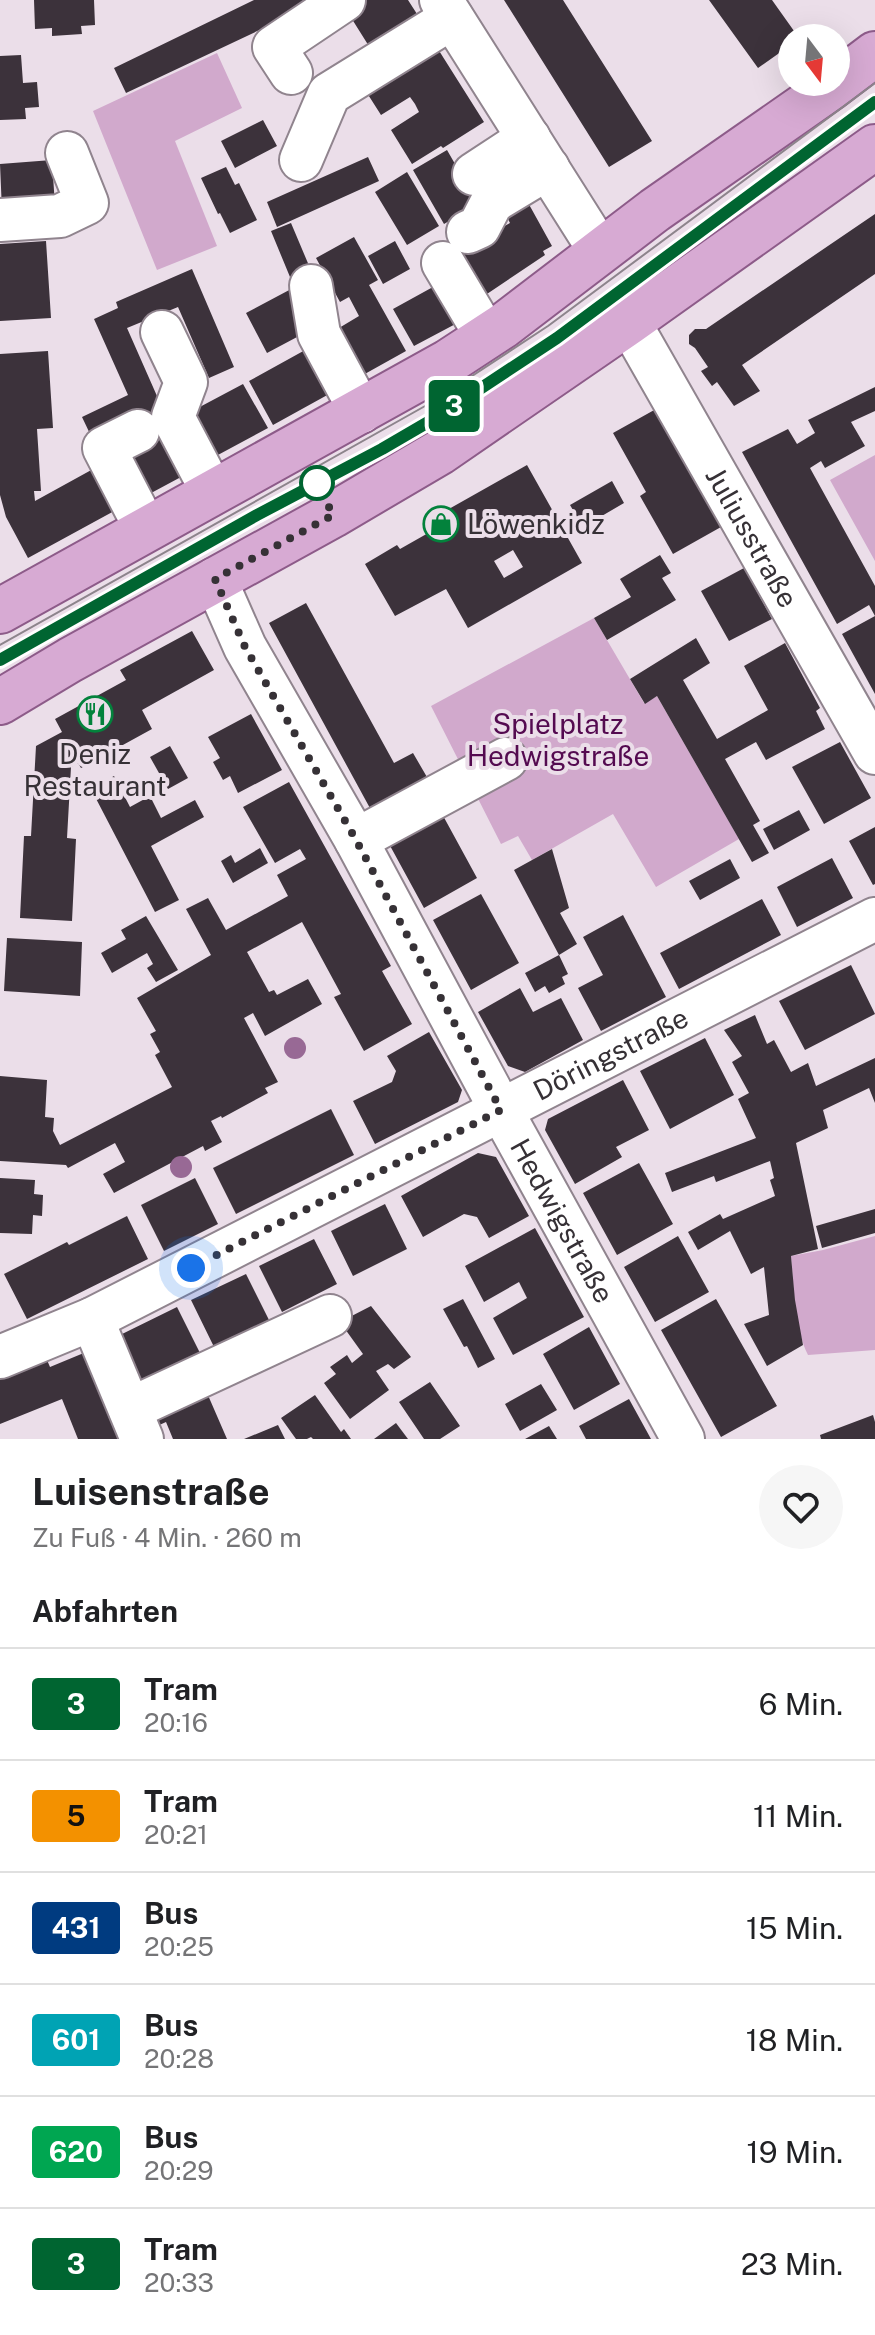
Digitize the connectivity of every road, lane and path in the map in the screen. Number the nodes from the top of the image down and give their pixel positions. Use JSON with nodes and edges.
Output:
{"nodes":[{"id":1,"x":344,"y":0,"type":"edge"},
{"id":2,"x":446,"y":9,"type":"edge"},
{"id":3,"x":875,"y":54,"type":"edge"},
{"id":4,"x":291,"y":73,"type":"dead end"},
{"id":5,"x":875,"y":147,"type":"edge"},
{"id":6,"x":67,"y":153,"type":"dead end"},
{"id":7,"x":539,"y":153,"type":"junction"},
{"id":8,"x":301,"y":160,"type":"dead end"},
{"id":9,"x":474,"y":174,"type":"dead end"},
{"id":10,"x":0,"y":220,"type":"edge"},
{"id":11,"x":600,"y":251,"type":"junction"},
{"id":12,"x":311,"y":286,"type":"dead end"},
{"id":13,"x":629,"y":322,"type":"junction"},
{"id":14,"x":162,"y":332,"type":"dead end"},
{"id":15,"x":487,"y":337,"type":"junction"},
{"id":16,"x":361,"y":412,"type":"junction"},
{"id":17,"x":138,"y":431,"type":"dead end"},
{"id":18,"x":213,"y":493,"type":"junction"},
{"id":19,"x":146,"y":529,"type":"junction"},
{"id":20,"x":215,"y":579,"type":"junction"},
{"id":21,"x":0,"y":611,"type":"edge"},
{"id":22,"x":0,"y":702,"type":"edge"},
{"id":23,"x":874,"y":747,"type":"edge"},
{"id":24,"x":506,"y":759,"type":"dead end"},
{"id":25,"x":356,"y":840,"type":"junction"},
{"id":26,"x":875,"y":919,"type":"edge"},
{"id":27,"x":501,"y":1110,"type":"junction"},
{"id":28,"x":330,"y":1316,"type":"dead end"},
{"id":29,"x":92,"y":1319,"type":"junction"},
{"id":30,"x":0,"y":1357,"type":"edge"},
{"id":31,"x":136,"y":1424,"type":"edge"},
{"id":32,"x":683,"y":1439,"type":"edge"}],
"edges":[{"from":1,"to":4,"type":"street"},
{"from":2,"to":7,"type":"street"},
{"from":2,"to":8,"type":"street"},
{"from":3,"to":11,"type":"main road"},
{"from":5,"to":13,"type":"main road"},
{"from":6,"to":10,"type":"street"},
{"from":7,"to":9,"type":"street"},
{"from":7,"to":11,"type":"street"},
{"from":7,"to":15,"type":"street"},
{"from":11,"to":15,"type":"main road"},
{"from":12,"to":16,"type":"street"},
{"from":13,"to":20,"type":"main road"},
{"from":13,"to":23,"type":"street","name":"Juliusstraße"},
{"from":14,"to":18,"type":"street"},
{"from":15,"to":16,"type":"main road"},
{"from":16,"to":18,"type":"main road"},
{"from":17,"to":19,"type":"street"},
{"from":18,"to":19,"type":"main road"},
{"from":19,"to":21,"type":"main road"},
{"from":20,"to":22,"type":"main road"},
{"from":20,"to":25,"type":"street","name":"Hedwigstraße"},
{"from":24,"to":25,"type":"street"},
{"from":25,"to":27,"type":"street","name":"Hedwigstraße"},
{"from":26,"to":27,"type":"street","name":"Döringstraße"},
{"from":27,"to":29,"type":"street","name":"Döringstraße"},
{"from":27,"to":32,"type":"street","name":"Hedwigstraße"},
{"from":28,"to":31,"type":"street"},
{"from":29,"to":30,"type":"street","name":"Döringstraße"},
{"from":29,"to":31,"type":"street"}]}
